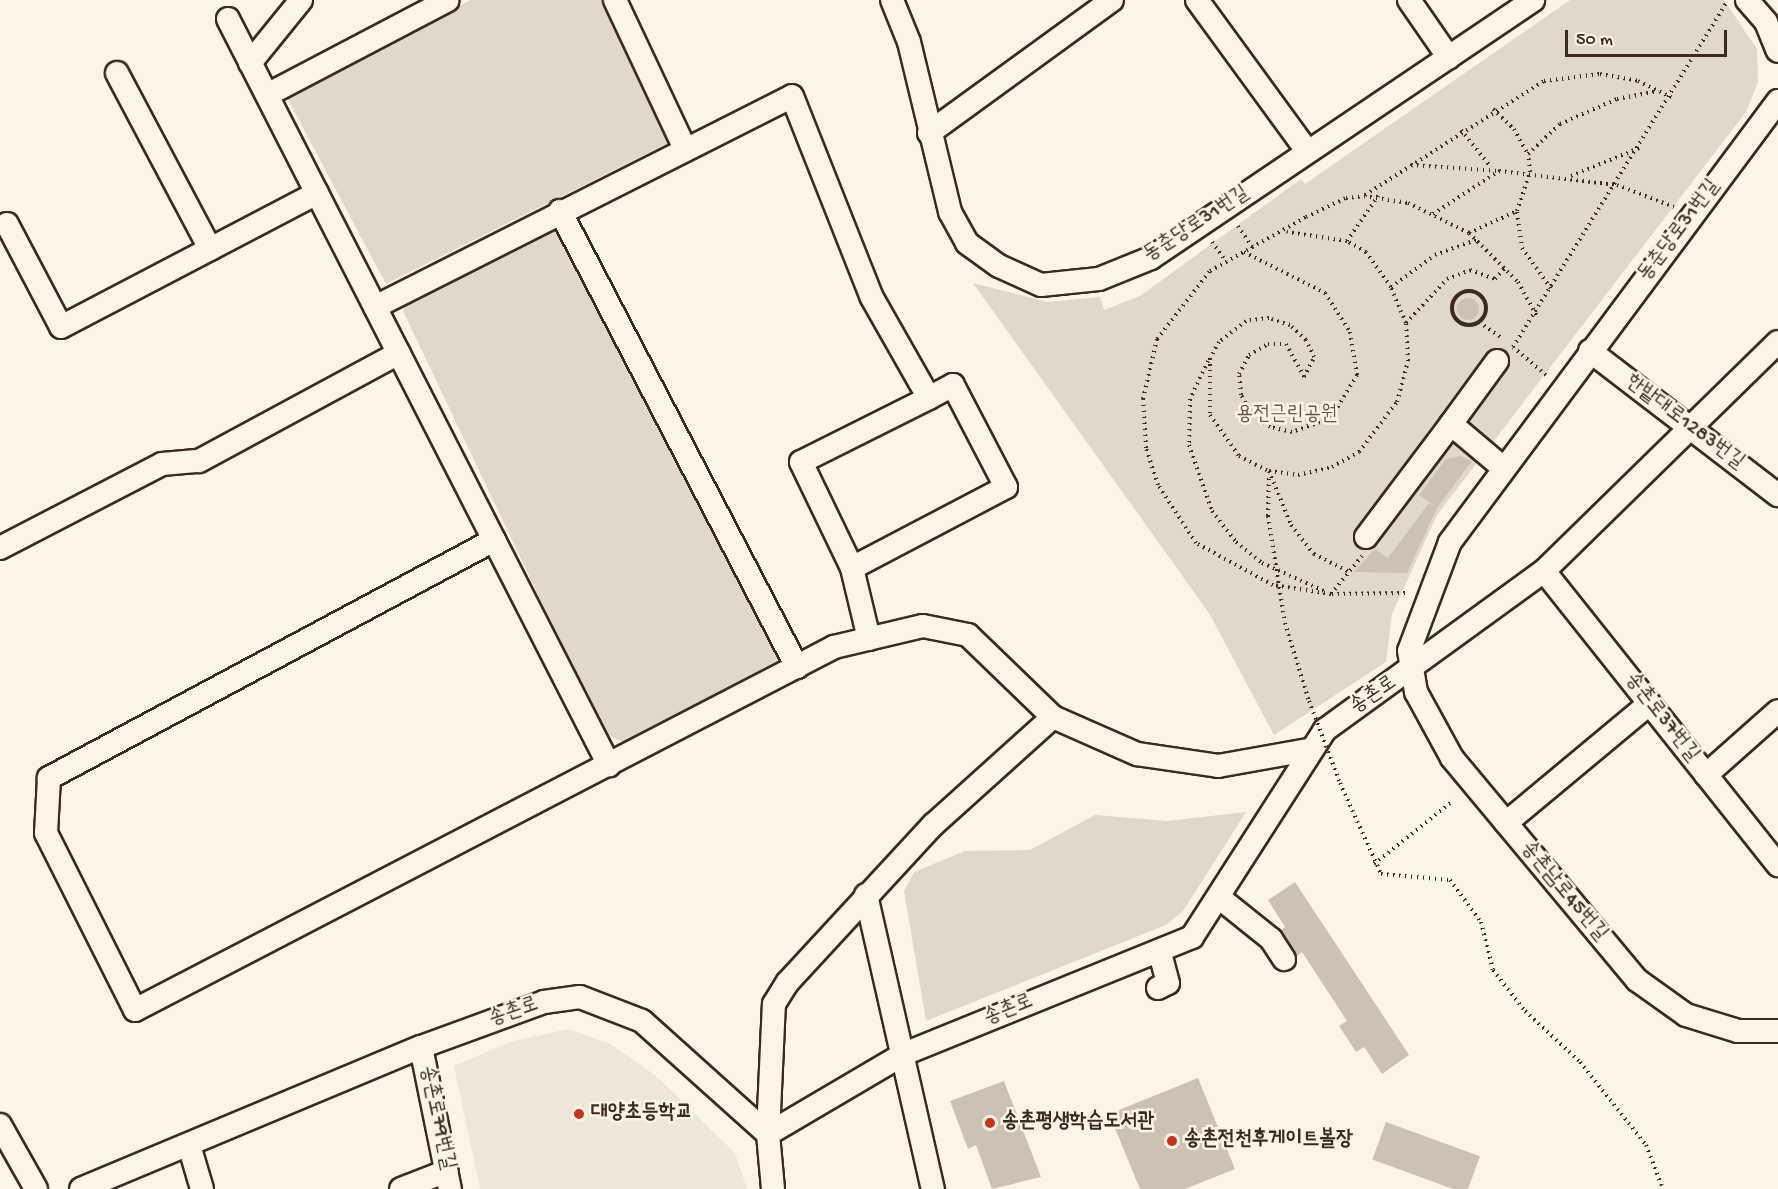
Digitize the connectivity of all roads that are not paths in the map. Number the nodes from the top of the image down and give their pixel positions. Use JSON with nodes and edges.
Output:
{"nodes":[{"id":1,"x":301,"y":0,"type":"edge"},
{"id":2,"x":448,"y":0,"type":"edge"},
{"id":3,"x":615,"y":0,"type":"edge"},
{"id":4,"x":891,"y":0,"type":"edge"},
{"id":5,"x":1112,"y":0,"type":"edge"},
{"id":6,"x":1197,"y":0,"type":"edge"},
{"id":7,"x":1409,"y":0,"type":"edge"},
{"id":8,"x":1533,"y":0,"type":"edge"},
{"id":9,"x":1747,"y":0,"type":"edge"},
{"id":10,"x":228,"y":19,"type":"dead end"},
{"id":11,"x":1778,"y":51,"type":"edge"},
{"id":12,"x":1449,"y":58,"type":"junction"},
{"id":13,"x":250,"y":63,"type":"junction"},
{"id":14,"x":117,"y":73,"type":"dead end"},
{"id":15,"x":267,"y":95,"type":"junction"},
{"id":16,"x":1778,"y":101,"type":"edge"},
{"id":17,"x":929,"y":133,"type":"junction"},
{"id":18,"x":685,"y":149,"type":"junction"},
{"id":19,"x":1307,"y":151,"type":"junction"},
{"id":20,"x":317,"y":193,"type":"junction"},
{"id":21,"x":560,"y":211,"type":"junction"},
{"id":22,"x":7,"y":224,"type":"dead end"},
{"id":23,"x":210,"y":249,"type":"junction"},
{"id":24,"x":375,"y":307,"type":"junction"},
{"id":25,"x":1778,"y":342,"type":"edge"},
{"id":26,"x":1590,"y":351,"type":"junction"},
{"id":27,"x":399,"y":353,"type":"junction"},
{"id":28,"x":1505,"y":354,"type":"road end"},
{"id":29,"x":929,"y":398,"type":"junction"},
{"id":30,"x":1450,"y":424,"type":"junction"},
{"id":31,"x":1692,"y":429,"type":"junction"},
{"id":32,"x":1502,"y":467,"type":"junction"},
{"id":33,"x":1778,"y":495,"type":"edge"},
{"id":34,"x":494,"y":540,"type":"junction"},
{"id":35,"x":1366,"y":544,"type":"road end"},
{"id":36,"x":0,"y":548,"type":"edge"},
{"id":37,"x":852,"y":568,"type":"junction"},
{"id":38,"x":1544,"y":571,"type":"junction"},
{"id":39,"x":869,"y":639,"type":"junction"},
{"id":40,"x":797,"y":667,"type":"junction"},
{"id":41,"x":1410,"y":671,"type":"junction"},
{"id":42,"x":1649,"y":704,"type":"junction"},
{"id":43,"x":1778,"y":711,"type":"edge"},
{"id":44,"x":1053,"y":717,"type":"junction"},
{"id":45,"x":1308,"y":750,"type":"junction"},
{"id":46,"x":609,"y":765,"type":"junction"},
{"id":47,"x":1706,"y":775,"type":"junction"},
{"id":48,"x":1506,"y":823,"type":"junction"},
{"id":49,"x":1775,"y":856,"type":"edge"},
{"id":50,"x":866,"y":895,"type":"junction"},
{"id":51,"x":1221,"y":899,"type":"junction"},
{"id":52,"x":1160,"y":953,"type":"junction"},
{"id":53,"x":1284,"y":959,"type":"dead end"},
{"id":54,"x":1158,"y":988,"type":"dead end"},
{"id":55,"x":1778,"y":1031,"type":"edge"},
{"id":56,"x":421,"y":1047,"type":"junction"},
{"id":57,"x":904,"y":1054,"type":"junction"},
{"id":58,"x":0,"y":1125,"type":"edge"},
{"id":59,"x":768,"y":1134,"type":"junction"},
{"id":60,"x":189,"y":1145,"type":"junction"},
{"id":61,"x":449,"y":1180,"type":"edge"},
{"id":62,"x":36,"y":1189,"type":"edge"},
{"id":63,"x":81,"y":1189,"type":"edge"},
{"id":64,"x":202,"y":1189,"type":"edge"},
{"id":65,"x":401,"y":1189,"type":"edge"},
{"id":66,"x":772,"y":1189,"type":"edge"},
{"id":67,"x":933,"y":1189,"type":"edge"}],
"edges":[{"from":1,"to":13,"type":"street"},
{"from":2,"to":15,"type":"street"},
{"from":3,"to":18,"type":"street"},
{"from":4,"to":17,"type":"street","name":"동춘당로31번길"},
{"from":5,"to":17,"type":"street"},
{"from":6,"to":19,"type":"street"},
{"from":7,"to":12,"type":"street"},
{"from":8,"to":12,"type":"street","name":"동춘당로31번길"},
{"from":9,"to":11,"type":"street"},
{"from":10,"to":13,"type":"street"},
{"from":12,"to":19,"type":"street","name":"동춘당로31번길"},
{"from":13,"to":15,"type":"street"},
{"from":14,"to":23,"type":"street"},
{"from":15,"to":20,"type":"street"},
{"from":16,"to":26,"type":"street","name":"동춘당로31번길"},
{"from":17,"to":19,"type":"street","name":"동춘당로31번길"},
{"from":18,"to":21,"type":"street"},
{"from":18,"to":29,"type":"street"},
{"from":20,"to":23,"type":"street"},
{"from":20,"to":24,"type":"street"},
{"from":21,"to":24,"type":"street"},
{"from":21,"to":40,"type":"street"},
{"from":22,"to":23,"type":"street"},
{"from":24,"to":27,"type":"street"},
{"from":25,"to":31,"type":"street","name":"송촌로"},
{"from":26,"to":31,"type":"street","name":"한밭대로1283번길"},
{"from":26,"to":32,"type":"street","name":"동춘당로31번길"},
{"from":27,"to":34,"type":"street"},
{"from":27,"to":36,"type":"street"},
{"from":28,"to":30,"type":"street"},
{"from":29,"to":37,"type":"street"},
{"from":29,"to":37,"type":"street"},
{"from":30,"to":32,"type":"street"},
{"from":30,"to":35,"type":"street"},
{"from":31,"to":33,"type":"street","name":"한밭대로1283번길"},
{"from":31,"to":38,"type":"street","name":"송촌로"},
{"from":32,"to":41,"type":"street","name":"동춘당로31번길"},
{"from":34,"to":46,"type":"street"},
{"from":34,"to":46,"type":"street"},
{"from":37,"to":39,"type":"street"},
{"from":38,"to":41,"type":"street","name":"송촌로"},
{"from":38,"to":42,"type":"street","name":"송촌로37번길"},
{"from":39,"to":40,"type":"street"},
{"from":39,"to":44,"type":"street"},
{"from":40,"to":46,"type":"street"},
{"from":41,"to":45,"type":"street","name":"송촌로"},
{"from":41,"to":48,"type":"street","name":"송촌남로45번길"},
{"from":42,"to":47,"type":"street","name":"송촌로37번길"},
{"from":42,"to":48,"type":"street"},
{"from":43,"to":47,"type":"street"},
{"from":44,"to":45,"type":"street"},
{"from":44,"to":50,"type":"street"},
{"from":45,"to":51,"type":"street","name":"송촌로"},
{"from":47,"to":49,"type":"street","name":"송촌로37번길"},
{"from":48,"to":55,"type":"street","name":"송촌남로45번길"},
{"from":50,"to":57,"type":"street"},
{"from":50,"to":59,"type":"street"},
{"from":51,"to":52,"type":"street","name":"송촌로"},
{"from":51,"to":53,"type":"street"},
{"from":52,"to":54,"type":"street"},
{"from":52,"to":57,"type":"street","name":"송촌로"},
{"from":56,"to":59,"type":"street","name":"송촌로"},
{"from":56,"to":60,"type":"street","name":"송촌로"},
{"from":56,"to":61,"type":"street","name":"송촌로79번길"},
{"from":57,"to":59,"type":"street","name":"송촌로"},
{"from":57,"to":67,"type":"street"},
{"from":58,"to":62,"type":"street"},
{"from":59,"to":66,"type":"street"},
{"from":60,"to":63,"type":"street","name":"송촌로"},
{"from":60,"to":64,"type":"street"},
{"from":61,"to":65,"type":"street"}]}
